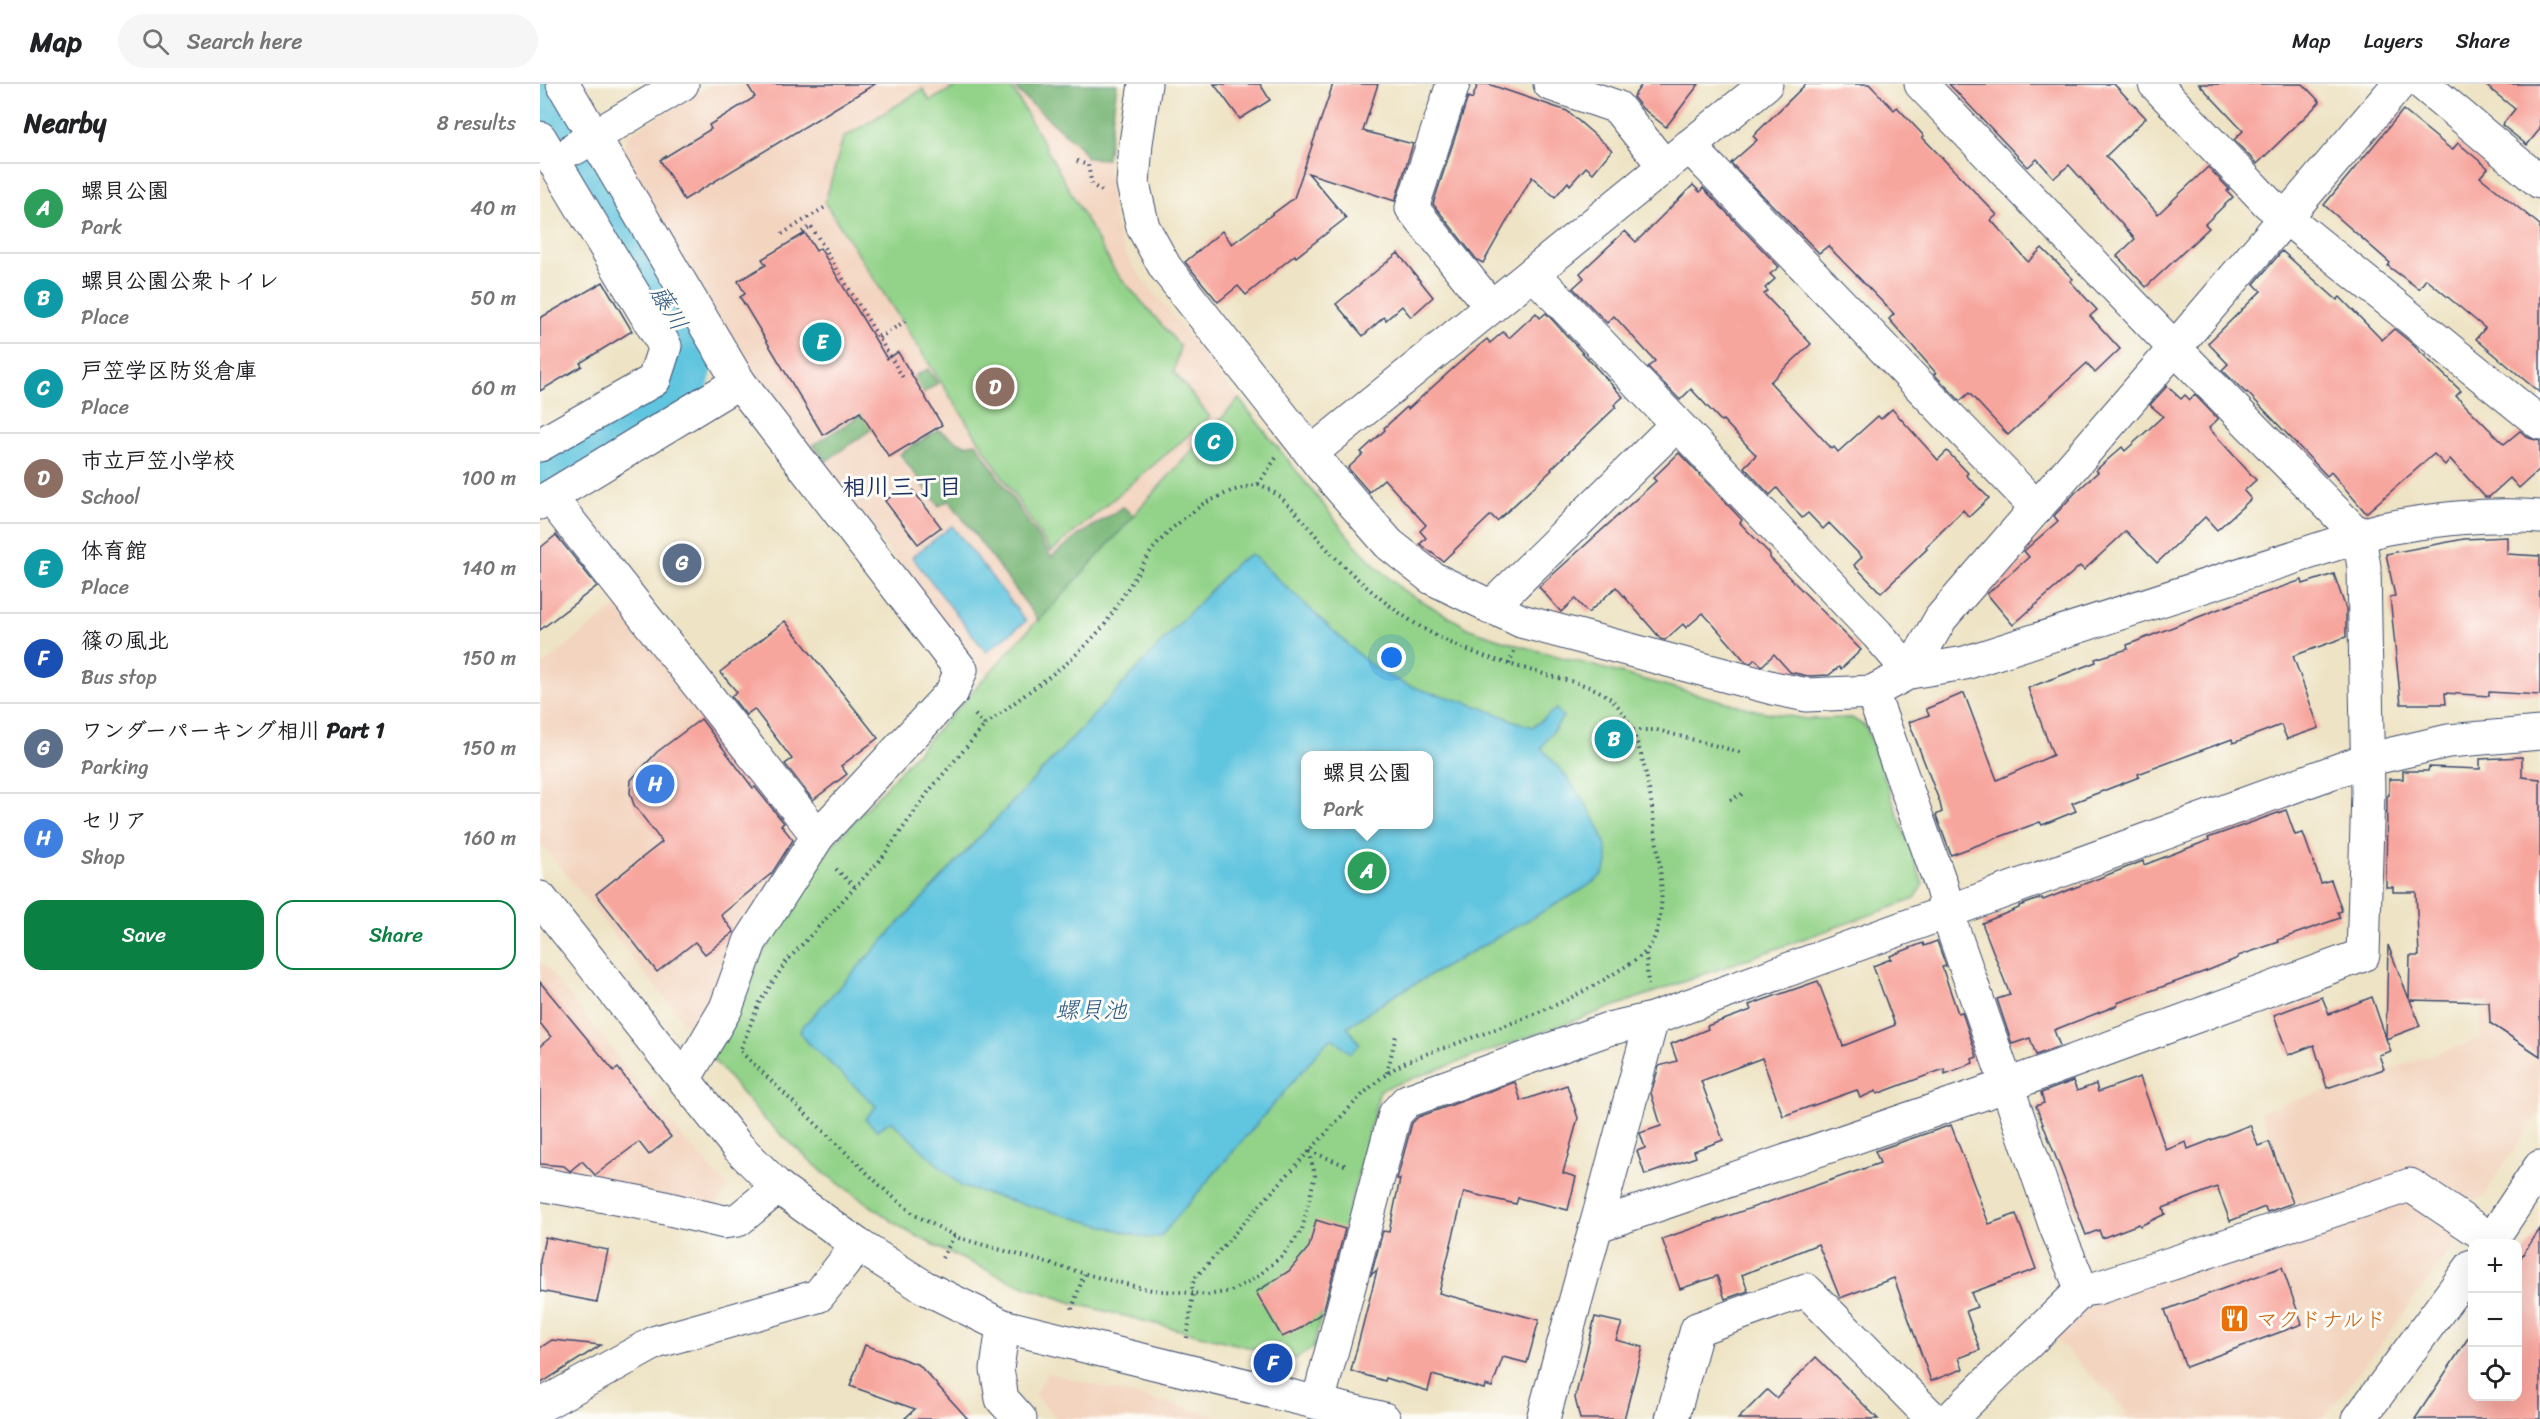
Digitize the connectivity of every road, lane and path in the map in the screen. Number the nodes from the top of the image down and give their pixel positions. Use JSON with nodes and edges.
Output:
{"nodes":[{"id":1,"x":563,"y":84,"type":"edge"},
{"id":2,"x":682,"y":84,"type":"edge"},
{"id":3,"x":1145,"y":84,"type":"edge"},
{"id":4,"x":1453,"y":84,"type":"edge"},
{"id":5,"x":1550,"y":84,"type":"edge"},
{"id":6,"x":1766,"y":84,"type":"edge"},
{"id":7,"x":1922,"y":84,"type":"edge"},
{"id":8,"x":2155,"y":84,"type":"edge"},
{"id":9,"x":2399,"y":84,"type":"edge"},
{"id":10,"x":2423,"y":84,"type":"edge"},
{"id":11,"x":1689,"y":146,"type":"junction"},
{"id":12,"x":563,"y":150,"type":"edge"},
{"id":13,"x":1077,"y":161,"type":"dead end"},
{"id":14,"x":1665,"y":167,"type":"junction"},
{"id":15,"x":2540,"y":182,"type":"edge"},
{"id":16,"x":1109,"y":191,"type":"dead end"},
{"id":17,"x":828,"y":206,"type":"dead end"},
{"id":18,"x":2286,"y":216,"type":"junction"},
{"id":19,"x":802,"y":232,"type":"dead end"},
{"id":20,"x":782,"y":234,"type":"dead end"},
{"id":21,"x":1533,"y":273,"type":"junction"},
{"id":22,"x":1491,"y":307,"type":"junction"},
{"id":23,"x":904,"y":321,"type":"dead end"},
{"id":24,"x":881,"y":336,"type":"junction"},
{"id":25,"x":2175,"y":348,"type":"junction"},
{"id":26,"x":905,"y":381,"type":"dead end"},
{"id":27,"x":740,"y":382,"type":"junction"},
{"id":28,"x":2540,"y":423,"type":"edge"},
{"id":29,"x":1676,"y":425,"type":"junction"},
{"id":30,"x":540,"y":445,"type":"edge"},
{"id":31,"x":1295,"y":452,"type":"junction"},
{"id":32,"x":1258,"y":484,"type":"junction"},
{"id":33,"x":545,"y":500,"type":"edge"},
{"id":34,"x":2037,"y":508,"type":"junction"},
{"id":35,"x":2540,"y":517,"type":"edge"},
{"id":36,"x":2359,"y":536,"type":"junction"},
{"id":37,"x":1490,"y":608,"type":"junction"},
{"id":38,"x":1910,"y":672,"type":"junction"},
{"id":39,"x":1872,"y":692,"type":"junction"},
{"id":40,"x":1633,"y":730,"type":"junction"},
{"id":41,"x":2540,"y":733,"type":"edge"},
{"id":42,"x":1743,"y":753,"type":"dead end"},
{"id":43,"x":2366,"y":760,"type":"junction"},
{"id":44,"x":1746,"y":792,"type":"dead end"},
{"id":45,"x":1730,"y":800,"type":"dead end"},
{"id":46,"x":819,"y":836,"type":"junction"},
{"id":47,"x":540,"y":898,"type":"edge"},
{"id":48,"x":1949,"y":913,"type":"junction"},
{"id":49,"x":1646,"y":953,"type":"junction"},
{"id":50,"x":1650,"y":1006,"type":"junction"},
{"id":51,"x":1396,"y":1035,"type":"dead end"},
{"id":52,"x":1387,"y":1074,"type":"junction"},
{"id":53,"x":685,"y":1078,"type":"junction"},
{"id":54,"x":2008,"y":1085,"type":"junction"},
{"id":55,"x":1309,"y":1151,"type":"junction"},
{"id":56,"x":1349,"y":1167,"type":"dead end"},
{"id":57,"x":2540,"y":1167,"type":"edge"},
{"id":58,"x":540,"y":1184,"type":"edge"},
{"id":59,"x":778,"y":1186,"type":"junction"},
{"id":60,"x":1596,"y":1226,"type":"junction"},
{"id":61,"x":954,"y":1236,"type":"junction"},
{"id":62,"x":2486,"y":1239,"type":"edge"},
{"id":63,"x":2492,"y":1239,"type":"edge"},
{"id":64,"x":858,"y":1245,"type":"junction"},
{"id":65,"x":942,"y":1258,"type":"dead end"},
{"id":66,"x":2468,"y":1271,"type":"edge"},
{"id":67,"x":1084,"y":1274,"type":"junction"},
{"id":68,"x":2082,"y":1290,"type":"junction"},
{"id":69,"x":1193,"y":1293,"type":"junction"},
{"id":70,"x":1072,"y":1309,"type":"dead end"},
{"id":71,"x":1004,"y":1326,"type":"junction"},
{"id":72,"x":1187,"y":1338,"type":"dead end"},
{"id":73,"x":1318,"y":1402,"type":"junction"},
{"id":74,"x":540,"y":1406,"type":"edge"},
{"id":75,"x":1020,"y":1419,"type":"edge"},
{"id":76,"x":1384,"y":1419,"type":"edge"},
{"id":77,"x":1543,"y":1419,"type":"edge"},
{"id":78,"x":1672,"y":1419,"type":"edge"},
{"id":79,"x":1933,"y":1419,"type":"edge"},
{"id":80,"x":1950,"y":1419,"type":"edge"},
{"id":81,"x":2359,"y":1419,"type":"edge"}],
"edges":[{"from":1,"to":12,"type":"street"},
{"from":2,"to":12,"type":"street"},
{"from":3,"to":31,"type":"street"},
{"from":4,"to":22,"type":"street"},
{"from":5,"to":14,"type":"street"},
{"from":6,"to":11,"type":"street"},
{"from":7,"to":25,"type":"street"},
{"from":8,"to":18,"type":"street"},
{"from":9,"to":18,"type":"street"},
{"from":10,"to":15,"type":"street"},
{"from":11,"to":14,"type":"street"},
{"from":11,"to":34,"type":"street"},
{"from":12,"to":27,"type":"street"},
{"from":12,"to":30,"type":"street"},
{"from":13,"to":16,"type":"path"},
{"from":14,"to":21,"type":"street"},
{"from":17,"to":20,"type":"path"},
{"from":18,"to":25,"type":"street"},
{"from":18,"to":28,"type":"street"},
{"from":19,"to":24,"type":"path"},
{"from":21,"to":22,"type":"street"},
{"from":21,"to":29,"type":"street"},
{"from":22,"to":31,"type":"street"},
{"from":23,"to":24,"type":"path"},
{"from":24,"to":26,"type":"path"},
{"from":25,"to":34,"type":"street"},
{"from":25,"to":36,"type":"street"},
{"from":27,"to":33,"type":"street"},
{"from":27,"to":46,"type":"street"},
{"from":29,"to":37,"type":"street"},
{"from":29,"to":38,"type":"street"},
{"from":31,"to":32,"type":"path"},
{"from":31,"to":37,"type":"street"},
{"from":32,"to":40,"type":"path"},
{"from":32,"to":61,"type":"path"},
{"from":33,"to":46,"type":"street"},
{"from":34,"to":38,"type":"street"},
{"from":35,"to":36,"type":"street"},
{"from":36,"to":38,"type":"street"},
{"from":36,"to":43,"type":"street"},
{"from":37,"to":39,"type":"street"},
{"from":38,"to":39,"type":"street"},
{"from":39,"to":48,"type":"street"},
{"from":40,"to":42,"type":"path"},
{"from":40,"to":49,"type":"path"},
{"from":41,"to":43,"type":"street"},
{"from":43,"to":48,"type":"street"},
{"from":43,"to":54,"type":"street"},
{"from":44,"to":45,"type":"path"},
{"from":46,"to":53,"type":"street"},
{"from":47,"to":53,"type":"street"},
{"from":48,"to":50,"type":"street"},
{"from":48,"to":54,"type":"street"},
{"from":49,"to":50,"type":"path"},
{"from":49,"to":52,"type":"path"},
{"from":50,"to":60,"type":"street"},
{"from":50,"to":73,"type":"street"},
{"from":51,"to":52,"type":"path"},
{"from":52,"to":55,"type":"path"},
{"from":53,"to":59,"type":"street"},
{"from":54,"to":60,"type":"street"},
{"from":54,"to":68,"type":"street"},
{"from":55,"to":56,"type":"path"},
{"from":55,"to":69,"type":"path"},
{"from":55,"to":69,"type":"path"},
{"from":57,"to":63,"type":"street"},
{"from":58,"to":59,"type":"street"},
{"from":59,"to":64,"type":"street"},
{"from":60,"to":77,"type":"street"},
{"from":61,"to":65,"type":"path"},
{"from":61,"to":67,"type":"path"},
{"from":62,"to":68,"type":"street"},
{"from":64,"to":71,"type":"street"},
{"from":64,"to":74,"type":"street"},
{"from":66,"to":81,"type":"street"},
{"from":67,"to":69,"type":"path"},
{"from":67,"to":70,"type":"path"},
{"from":68,"to":80,"type":"street"},
{"from":69,"to":72,"type":"path"},
{"from":71,"to":73,"type":"street"},
{"from":71,"to":75,"type":"street"},
{"from":73,"to":76,"type":"street"},
{"from":78,"to":79,"type":"street"}]}
